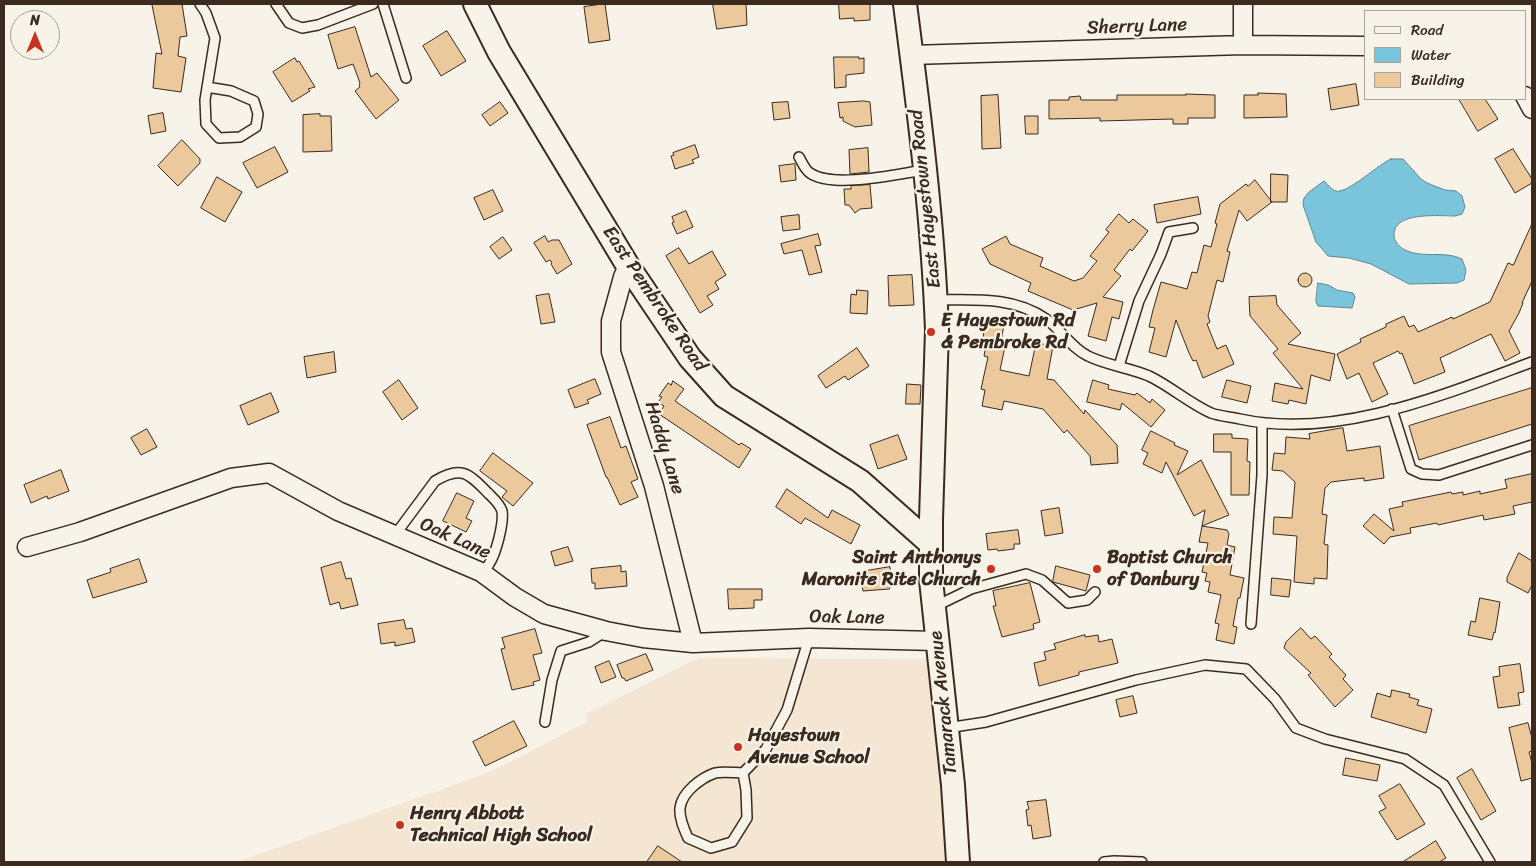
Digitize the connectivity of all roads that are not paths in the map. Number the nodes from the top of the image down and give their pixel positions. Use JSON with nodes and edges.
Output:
{"nodes":[{"id":1,"x":200,"y":4,"type":"edge"},
{"id":2,"x":276,"y":4,"type":"edge"},
{"id":3,"x":373,"y":4,"type":"edge"},
{"id":4,"x":383,"y":4,"type":"edge"},
{"id":5,"x":475,"y":4,"type":"edge"},
{"id":6,"x":905,"y":4,"type":"edge"},
{"id":7,"x":1243,"y":4,"type":"edge"},
{"id":8,"x":1243,"y":45,"type":"junction"},
{"id":9,"x":1364,"y":46,"type":"edge"},
{"id":10,"x":911,"y":55,"type":"junction"},
{"id":11,"x":406,"y":78,"type":"dead end"},
{"id":12,"x":207,"y":87,"type":"junction"},
{"id":13,"x":1526,"y":98,"type":"edge"},
{"id":14,"x":1532,"y":109,"type":"edge"},
{"id":15,"x":799,"y":157,"type":"dead end"},
{"id":16,"x":924,"y":170,"type":"junction"},
{"id":17,"x":1193,"y":228,"type":"dead end"},
{"id":18,"x":628,"y":266,"type":"junction"},
{"id":19,"x":936,"y":300,"type":"junction"},
{"id":20,"x":1532,"y":362,"type":"edge"},
{"id":21,"x":1119,"y":366,"type":"junction"},
{"id":22,"x":1392,"y":409,"type":"junction"},
{"id":23,"x":1262,"y":424,"type":"junction"},
{"id":24,"x":1532,"y":445,"type":"edge"},
{"id":25,"x":395,"y":535,"type":"junction"},
{"id":26,"x":931,"y":544,"type":"junction"},
{"id":27,"x":27,"y":547,"type":"dead end"},
{"id":28,"x":481,"y":572,"type":"junction"},
{"id":29,"x":1096,"y":592,"type":"dead end"},
{"id":30,"x":934,"y":607,"type":"junction"},
{"id":31,"x":1251,"y":624,"type":"dead end"},
{"id":32,"x":606,"y":631,"type":"junction"},
{"id":33,"x":809,"y":638,"type":"junction"},
{"id":34,"x":937,"y":641,"type":"junction"},
{"id":35,"x":693,"y":643,"type":"junction"},
{"id":36,"x":546,"y":722,"type":"dead end"},
{"id":37,"x":947,"y":728,"type":"junction"},
{"id":38,"x":743,"y":773,"type":"junction"},
{"id":39,"x":958,"y":862,"type":"edge"},
{"id":40,"x":1104,"y":862,"type":"edge"},
{"id":41,"x":1142,"y":862,"type":"edge"},
{"id":42,"x":1490,"y":862,"type":"edge"}],
"edges":[{"from":1,"to":12,"type":"lane"},
{"from":2,"to":3,"type":"lane"},
{"from":4,"to":11,"type":"lane"},
{"from":5,"to":18,"type":"street","name":"East Pembroke Road"},
{"from":6,"to":10,"type":"street","name":"East Hayestown Road"},
{"from":7,"to":8,"type":"street"},
{"from":8,"to":9,"type":"street","name":"Sherry Lane"},
{"from":8,"to":10,"type":"street","name":"Sherry Lane"},
{"from":10,"to":16,"type":"street","name":"East Hayestown Road"},
{"from":12,"to":12,"type":"lane"},
{"from":13,"to":14,"type":"street"},
{"from":15,"to":16,"type":"lane"},
{"from":16,"to":19,"type":"street","name":"East Hayestown Road"},
{"from":17,"to":21,"type":"lane"},
{"from":18,"to":26,"type":"street","name":"East Pembroke Road"},
{"from":18,"to":35,"type":"street","name":"Haddy Lane"},
{"from":19,"to":21,"type":"lane"},
{"from":19,"to":26,"type":"street","name":"East Hayestown Road"},
{"from":20,"to":22,"type":"lane"},
{"from":21,"to":23,"type":"lane"},
{"from":22,"to":23,"type":"lane"},
{"from":22,"to":24,"type":"lane"},
{"from":23,"to":31,"type":"lane"},
{"from":25,"to":27,"type":"street","name":"Oak Lane"},
{"from":25,"to":28,"type":"street","name":"Oak Lane"},
{"from":25,"to":28,"type":"lane"},
{"from":26,"to":30,"type":"street","name":"Tamarack Avenue"},
{"from":28,"to":32,"type":"street","name":"Oak Lane"},
{"from":29,"to":30,"type":"lane"},
{"from":30,"to":34,"type":"street","name":"Tamarack Avenue"},
{"from":32,"to":35,"type":"street","name":"Oak Lane"},
{"from":32,"to":36,"type":"lane"},
{"from":33,"to":34,"type":"street","name":"Oak Lane"},
{"from":33,"to":35,"type":"street","name":"Oak Lane"},
{"from":33,"to":38,"type":"lane"},
{"from":34,"to":37,"type":"street","name":"Tamarack Avenue"},
{"from":37,"to":39,"type":"street","name":"Tamarack Avenue"},
{"from":37,"to":42,"type":"lane"},
{"from":38,"to":38,"type":"lane"},
{"from":40,"to":41,"type":"lane"}]}
